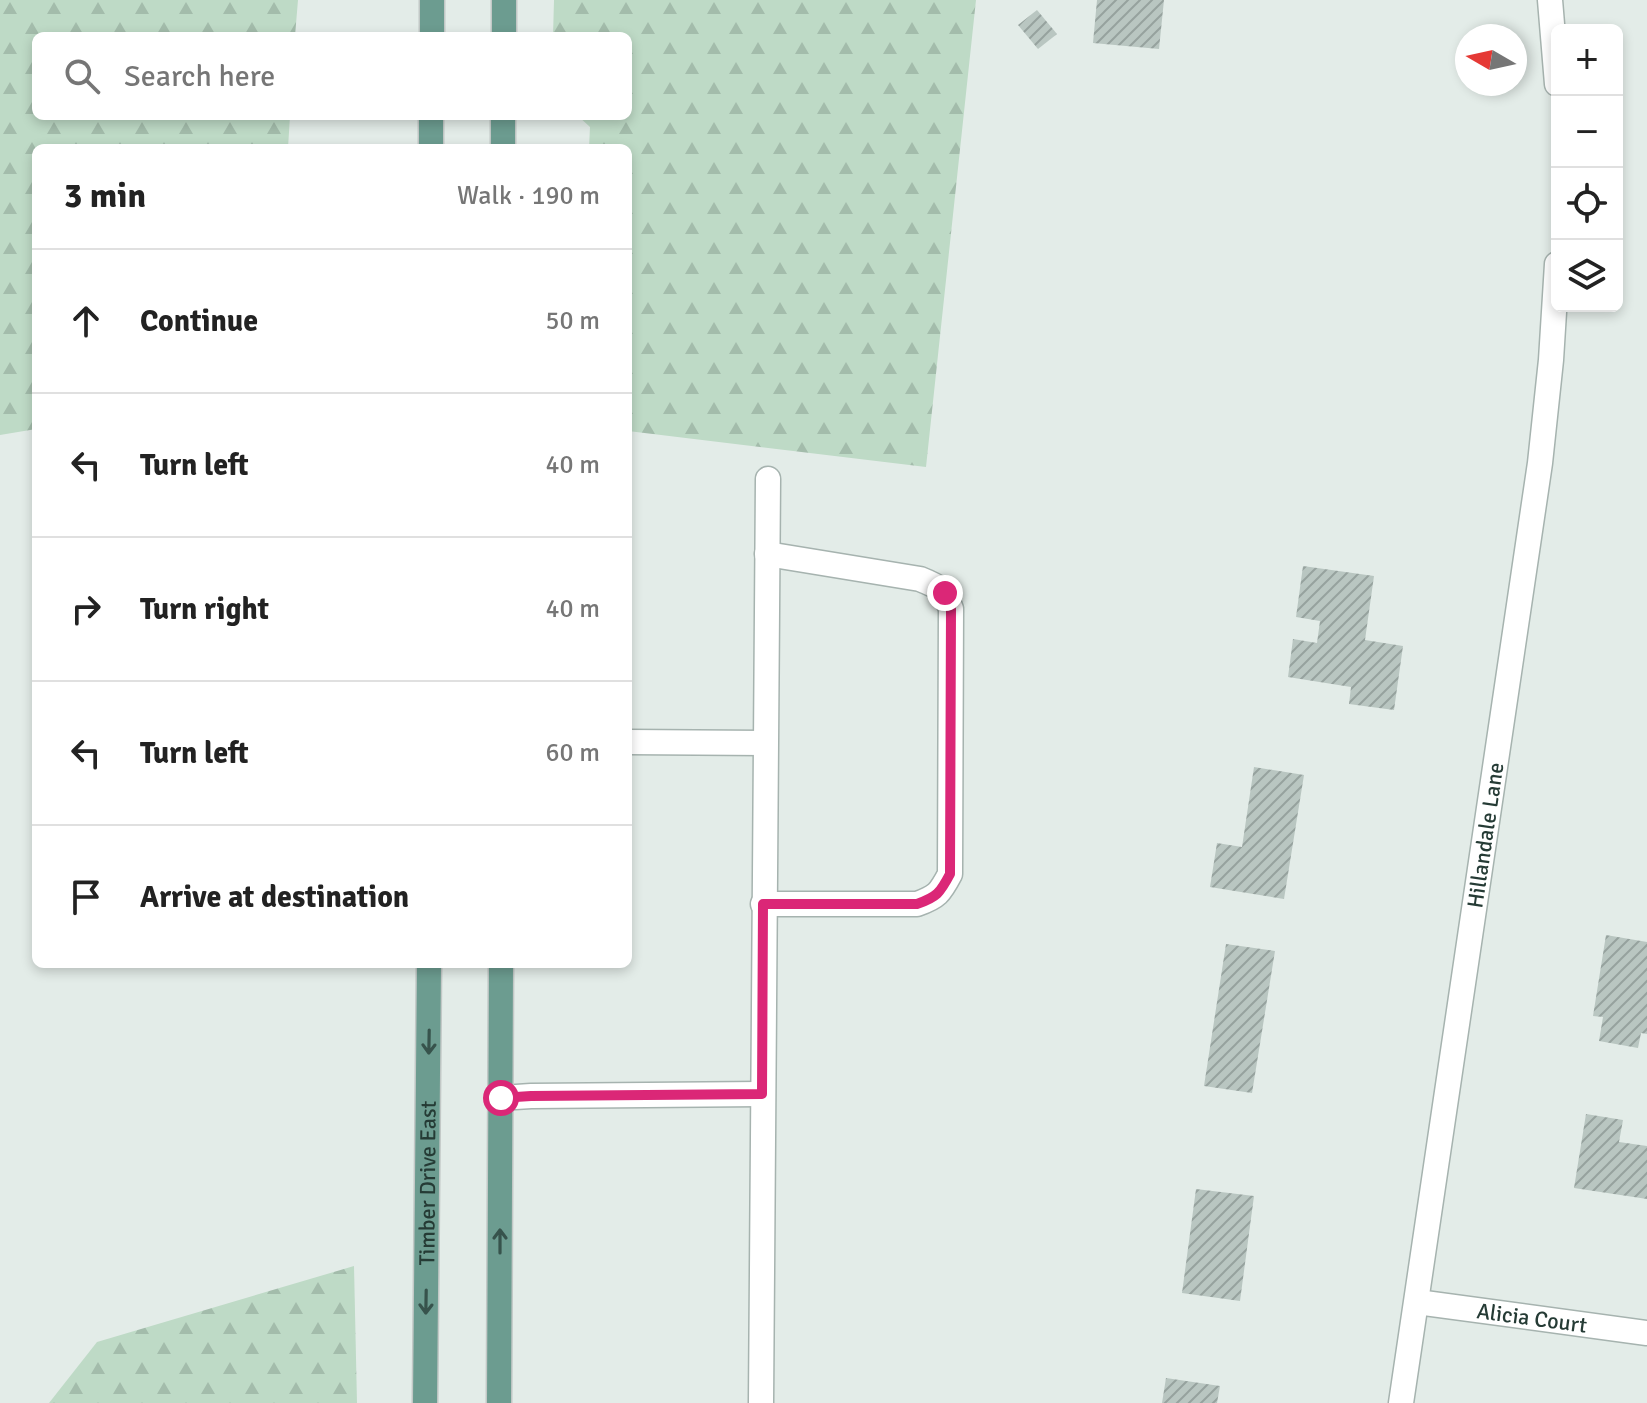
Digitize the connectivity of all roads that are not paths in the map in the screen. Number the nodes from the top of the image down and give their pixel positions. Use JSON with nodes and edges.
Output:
{"nodes":[{"id":1,"x":432,"y":0,"type":"edge"},
{"id":2,"x":504,"y":0,"type":"edge"},
{"id":3,"x":1550,"y":0,"type":"edge"},
{"id":4,"x":1552,"y":24,"type":"edge"},
{"id":5,"x":432,"y":32,"type":"edge"},
{"id":6,"x":504,"y":32,"type":"edge"},
{"id":7,"x":431,"y":120,"type":"edge"},
{"id":8,"x":503,"y":120,"type":"edge"},
{"id":9,"x":431,"y":144,"type":"edge"},
{"id":10,"x":503,"y":144,"type":"edge"},
{"id":11,"x":1554,"y":312,"type":"edge"},
{"id":12,"x":768,"y":479,"type":"dead end"},
{"id":13,"x":767,"y":554,"type":"junction"},
{"id":14,"x":632,"y":742,"type":"edge"},
{"id":15,"x":765,"y":743,"type":"junction"},
{"id":16,"x":763,"y":904,"type":"junction"},
{"id":17,"x":429,"y":968,"type":"edge"},
{"id":18,"x":501,"y":968,"type":"edge"},
{"id":19,"x":762,"y":1094,"type":"junction"},
{"id":20,"x":501,"y":1098,"type":"junction"},
{"id":21,"x":1417,"y":1302,"type":"junction"},
{"id":22,"x":1647,"y":1333,"type":"edge"},
{"id":23,"x":425,"y":1403,"type":"edge"},
{"id":24,"x":499,"y":1403,"type":"edge"},
{"id":25,"x":761,"y":1403,"type":"edge"},
{"id":26,"x":1401,"y":1403,"type":"edge"}],
"edges":[{"from":1,"to":5,"type":"main road"},
{"from":2,"to":6,"type":"main road"},
{"from":3,"to":4,"type":"street"},
{"from":7,"to":9,"type":"main road"},
{"from":8,"to":10,"type":"main road"},
{"from":11,"to":21,"type":"street","name":"Hillandale Lane"},
{"from":12,"to":13,"type":"street"},
{"from":13,"to":15,"type":"street"},
{"from":13,"to":16,"type":"street"},
{"from":14,"to":15,"type":"street"},
{"from":15,"to":16,"type":"street"},
{"from":16,"to":19,"type":"street"},
{"from":17,"to":23,"type":"main road","name":"Timber Drive East","one_way":true},
{"from":18,"to":20,"type":"main road"},
{"from":19,"to":20,"type":"street"},
{"from":19,"to":25,"type":"street"},
{"from":24,"to":20,"type":"main road","one_way":true},
{"from":21,"to":22,"type":"street","name":"Alicia Court"},
{"from":21,"to":26,"type":"street","name":"Hillandale Lane"}]}
